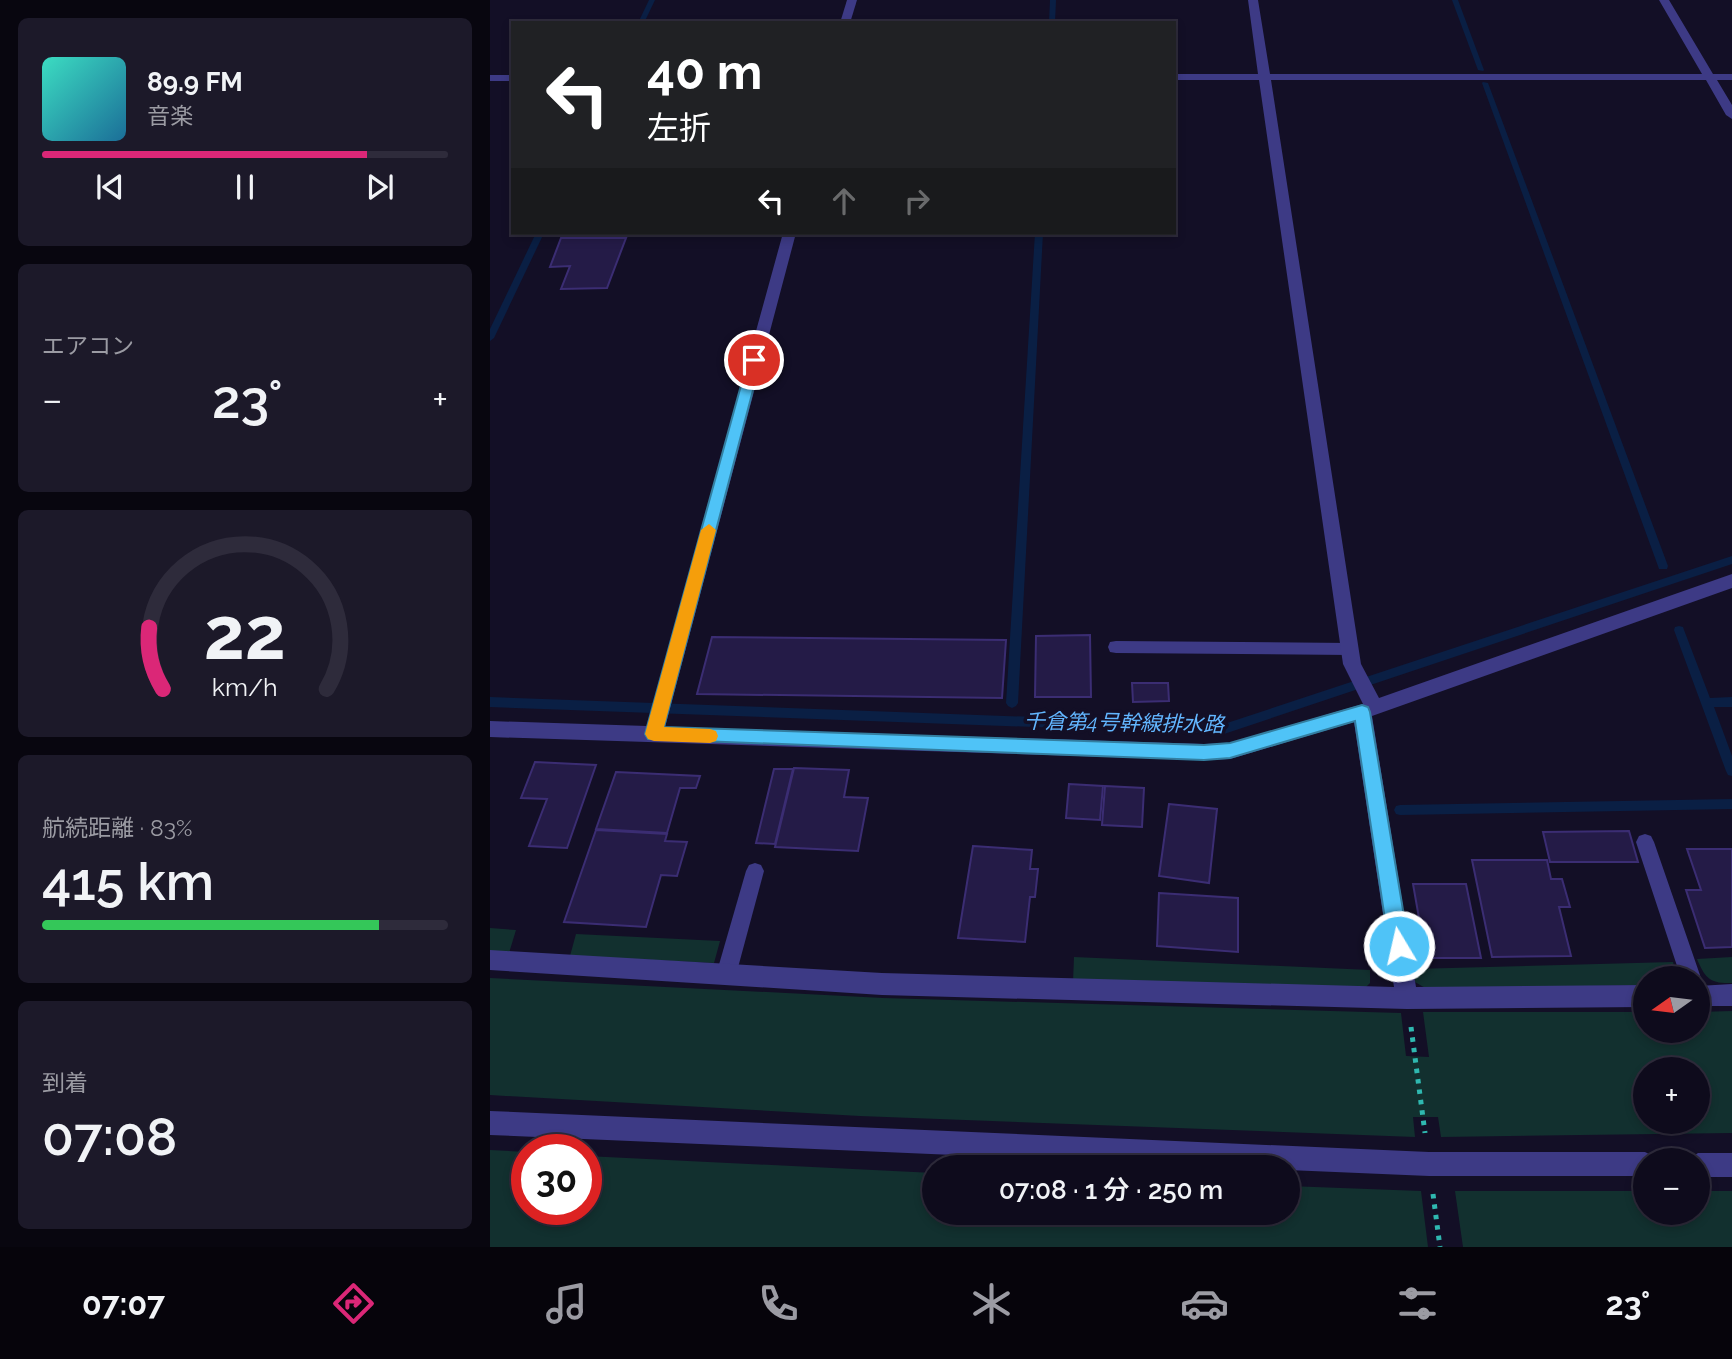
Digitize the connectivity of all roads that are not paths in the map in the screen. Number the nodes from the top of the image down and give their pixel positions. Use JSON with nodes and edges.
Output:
{"nodes":[{"id":1,"x":852,"y":0,"type":"edge"},
{"id":2,"x":1253,"y":0,"type":"edge"},
{"id":3,"x":1664,"y":0,"type":"edge"},
{"id":4,"x":846,"y":21,"type":"edge"},
{"id":5,"x":1265,"y":77,"type":"junction"},
{"id":6,"x":1709,"y":77,"type":"junction"},
{"id":7,"x":1732,"y":77,"type":"edge"},
{"id":8,"x":490,"y":78,"type":"edge"},
{"id":9,"x":511,"y":78,"type":"edge"},
{"id":10,"x":1176,"y":78,"type":"edge"},
{"id":11,"x":1732,"y":115,"type":"edge"},
{"id":12,"x":788,"y":235,"type":"edge"},
{"id":13,"x":1732,"y":581,"type":"edge"},
{"id":14,"x":1116,"y":647,"type":"dead end"},
{"id":15,"x":1350,"y":649,"type":"junction"},
{"id":16,"x":1368,"y":706,"type":"junction"},
{"id":17,"x":490,"y":729,"type":"edge"},
{"id":18,"x":655,"y":730,"type":"junction"},
{"id":19,"x":1645,"y":842,"type":"dead end"},
{"id":20,"x":755,"y":871,"type":"dead end"},
{"id":21,"x":490,"y":960,"type":"edge"},
{"id":22,"x":1686,"y":966,"type":"edge"},
{"id":23,"x":726,"y":975,"type":"junction"},
{"id":24,"x":1732,"y":995,"type":"edge"},
{"id":25,"x":1633,"y":996,"type":"edge"},
{"id":26,"x":1710,"y":996,"type":"edge"},
{"id":27,"x":1407,"y":998,"type":"junction"},
{"id":28,"x":490,"y":1123,"type":"edge"},
{"id":29,"x":1633,"y":1164,"type":"edge"},
{"id":30,"x":1710,"y":1164,"type":"edge"},
{"id":31,"x":1732,"y":1165,"type":"edge"}],
"edges":[{"from":1,"to":4,"type":"street"},
{"from":2,"to":5,"type":"street"},
{"from":3,"to":6,"type":"street"},
{"from":5,"to":6,"type":"street"},
{"from":5,"to":10,"type":"street"},
{"from":5,"to":15,"type":"street"},
{"from":6,"to":7,"type":"street"},
{"from":6,"to":11,"type":"street"},
{"from":8,"to":9,"type":"street"},
{"from":12,"to":18,"type":"street"},
{"from":13,"to":16,"type":"street"},
{"from":14,"to":15,"type":"lane"},
{"from":15,"to":16,"type":"street"},
{"from":16,"to":18,"type":"street"},
{"from":16,"to":27,"type":"street"},
{"from":17,"to":18,"type":"street"},
{"from":19,"to":22,"type":"lane"},
{"from":20,"to":23,"type":"lane"},
{"from":21,"to":23,"type":"street"},
{"from":23,"to":27,"type":"street"},
{"from":24,"to":26,"type":"street"},
{"from":25,"to":27,"type":"street"},
{"from":28,"to":29,"type":"street"},
{"from":30,"to":31,"type":"street"}]}
